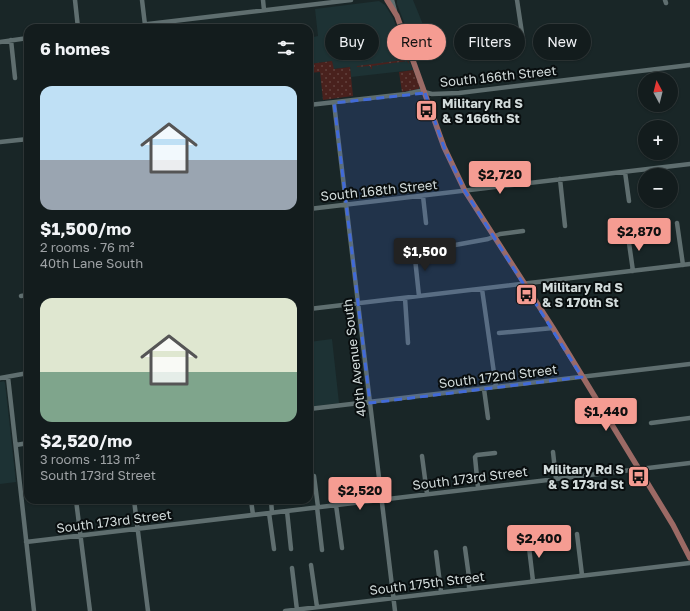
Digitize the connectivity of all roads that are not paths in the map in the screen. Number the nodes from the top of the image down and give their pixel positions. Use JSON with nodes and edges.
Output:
{"nodes":[{"id":1,"x":75,"y":0,"type":"edge"},
{"id":2,"x":142,"y":0,"type":"edge"},
{"id":3,"x":263,"y":0,"type":"edge"},
{"id":4,"x":351,"y":0,"type":"edge"},
{"id":5,"x":387,"y":0,"type":"edge"},
{"id":6,"x":392,"y":0,"type":"edge"},
{"id":7,"x":517,"y":0,"type":"edge"},
{"id":8,"x":264,"y":10,"type":"junction"},
{"id":9,"x":396,"y":14,"type":"junction"},
{"id":10,"x":78,"y":24,"type":"edge"},
{"id":11,"x":145,"y":24,"type":"edge"},
{"id":12,"x":153,"y":24,"type":"edge"},
{"id":13,"x":521,"y":24,"type":"edge"},
{"id":14,"x":24,"y":38,"type":"edge"},
{"id":15,"x":11,"y":40,"type":"junction"},
{"id":16,"x":0,"y":42,"type":"edge"},
{"id":17,"x":690,"y":65,"type":"edge"},
{"id":18,"x":15,"y":78,"type":"dead end"},
{"id":19,"x":425,"y":93,"type":"junction"},
{"id":20,"x":334,"y":103,"type":"junction"},
{"id":21,"x":313,"y":105,"type":"edge"},
{"id":22,"x":24,"y":139,"type":"edge"},
{"id":23,"x":0,"y":142,"type":"edge"},
{"id":24,"x":690,"y":164,"type":"edge"},
{"id":25,"x":625,"y":172,"type":"junction"},
{"id":26,"x":560,"y":179,"type":"junction"},
{"id":27,"x":465,"y":191,"type":"junction"},
{"id":28,"x":423,"y":196,"type":"junction"},
{"id":29,"x":629,"y":201,"type":"dead end"},
{"id":30,"x":346,"y":205,"type":"junction"},
{"id":31,"x":313,"y":209,"type":"edge"},
{"id":32,"x":426,"y":223,"type":"dead end"},
{"id":33,"x":677,"y":224,"type":"dead end"},
{"id":34,"x":565,"y":226,"type":"dead end"},
{"id":35,"x":523,"y":231,"type":"dead end"},
{"id":36,"x":494,"y":236,"type":"junction"},
{"id":37,"x":628,"y":236,"type":"dead end"},
{"id":38,"x":455,"y":245,"type":"dead end"},
{"id":39,"x":414,"y":249,"type":"dead end"},
{"id":40,"x":690,"y":264,"type":"edge"},
{"id":41,"x":683,"y":265,"type":"junction"},
{"id":42,"x":633,"y":271,"type":"junction"},
{"id":43,"x":524,"y":283,"type":"junction"},
{"id":44,"x":482,"y":289,"type":"junction"},
{"id":45,"x":21,"y":296,"type":"dead end"},
{"id":46,"x":24,"y":296,"type":"edge"},
{"id":47,"x":419,"y":296,"type":"junction"},
{"id":48,"x":405,"y":298,"type":"junction"},
{"id":49,"x":358,"y":303,"type":"junction"},
{"id":50,"x":313,"y":309,"type":"edge"},
{"id":51,"x":553,"y":328,"type":"junction"},
{"id":52,"x":499,"y":333,"type":"dead end"},
{"id":53,"x":408,"y":343,"type":"dead end"},
{"id":54,"x":690,"y":364,"type":"edge"},
{"id":55,"x":24,"y":374,"type":"edge"},
{"id":56,"x":8,"y":377,"type":"junction"},
{"id":57,"x":582,"y":377,"type":"junction"},
{"id":58,"x":0,"y":378,"type":"edge"},
{"id":59,"x":496,"y":387,"type":"junction"},
{"id":60,"x":484,"y":389,"type":"junction"},
{"id":61,"x":370,"y":403,"type":"junction"},
{"id":62,"x":313,"y":409,"type":"edge"},
{"id":63,"x":488,"y":418,"type":"dead end"},
{"id":64,"x":690,"y":418,"type":"edge"},
{"id":65,"x":651,"y":423,"type":"dead end"},
{"id":66,"x":24,"y":444,"type":"edge"},
{"id":67,"x":16,"y":445,"type":"junction"},
{"id":68,"x":495,"y":452,"type":"dead end"},
{"id":69,"x":553,"y":452,"type":"dead end"},
{"id":70,"x":422,"y":456,"type":"dead end"},
{"id":71,"x":690,"y":463,"type":"edge"},
{"id":72,"x":639,"y":469,"type":"junction"},
{"id":73,"x":314,"y":476,"type":"dead end"},
{"id":74,"x":556,"y":479,"type":"junction"},
{"id":75,"x":478,"y":488,"type":"junction"},
{"id":76,"x":427,"y":494,"type":"junction"},
{"id":77,"x":382,"y":500,"type":"junction"},
{"id":78,"x":76,"y":504,"type":"edge"},
{"id":79,"x":134,"y":504,"type":"edge"},
{"id":80,"x":252,"y":504,"type":"edge"},
{"id":81,"x":271,"y":504,"type":"edge"},
{"id":82,"x":336,"y":505,"type":"junction"},
{"id":83,"x":317,"y":507,"type":"junction"},
{"id":84,"x":287,"y":511,"type":"junction"},
{"id":85,"x":271,"y":513,"type":"junction"},
{"id":86,"x":253,"y":515,"type":"junction"},
{"id":87,"x":137,"y":529,"type":"junction"},
{"id":88,"x":577,"y":534,"type":"dead end"},
{"id":89,"x":80,"y":536,"type":"junction"},
{"id":90,"x":528,"y":539,"type":"dead end"},
{"id":91,"x":26,"y":542,"type":"junction"},
{"id":92,"x":274,"y":548,"type":"dead end"},
{"id":93,"x":342,"y":548,"type":"dead end"},
{"id":94,"x":465,"y":548,"type":"dead end"},
{"id":95,"x":291,"y":549,"type":"dead end"},
{"id":96,"x":322,"y":550,"type":"dead end"},
{"id":97,"x":436,"y":552,"type":"dead end"},
{"id":98,"x":690,"y":558,"type":"edge"},
{"id":99,"x":690,"y":563,"type":"edge"},
{"id":100,"x":311,"y":565,"type":"dead end"},
{"id":101,"x":292,"y":568,"type":"dead end"},
{"id":102,"x":582,"y":575,"type":"junction"},
{"id":103,"x":533,"y":581,"type":"junction"},
{"id":104,"x":469,"y":589,"type":"junction"},
{"id":105,"x":440,"y":592,"type":"junction"},
{"id":106,"x":393,"y":598,"type":"junction"},
{"id":107,"x":316,"y":607,"type":"junction"},
{"id":108,"x":297,"y":610,"type":"junction"},
{"id":109,"x":34,"y":611,"type":"edge"},
{"id":110,"x":90,"y":611,"type":"edge"},
{"id":111,"x":148,"y":611,"type":"edge"},
{"id":112,"x":285,"y":611,"type":"edge"},
{"id":113,"x":395,"y":611,"type":"edge"}],
"edges":[{"from":1,"to":10,"type":"street"},
{"from":2,"to":11,"type":"street"},
{"from":3,"to":8,"type":"street"},
{"from":4,"to":8,"type":"street"},
{"from":5,"to":9,"type":"main road"},
{"from":6,"to":9,"type":"street"},
{"from":7,"to":13,"type":"street"},
{"from":8,"to":12,"type":"street"},
{"from":9,"to":19,"type":"main road"},
{"from":14,"to":15,"type":"street"},
{"from":15,"to":16,"type":"street"},
{"from":15,"to":18,"type":"street"},
{"from":17,"to":19,"type":"street","name":"South 166th Street"},
{"from":19,"to":20,"type":"street","name":"South 166th Street"},
{"from":19,"to":27,"type":"main road"},
{"from":20,"to":21,"type":"street","name":"South 166th Street"},
{"from":20,"to":30,"type":"street","name":"40th Avenue South"},
{"from":22,"to":23,"type":"street"},
{"from":24,"to":25,"type":"street","name":"South 168th Street"},
{"from":25,"to":26,"type":"street","name":"South 168th Street"},
{"from":25,"to":29,"type":"street"},
{"from":26,"to":27,"type":"street","name":"South 168th Street"},
{"from":26,"to":34,"type":"street"},
{"from":27,"to":28,"type":"street","name":"South 168th Street"},
{"from":27,"to":36,"type":"main road"},
{"from":28,"to":30,"type":"street","name":"South 168th Street"},
{"from":28,"to":32,"type":"street"},
{"from":30,"to":31,"type":"street","name":"South 168th Street"},
{"from":30,"to":49,"type":"street","name":"40th Avenue South"},
{"from":33,"to":41,"type":"street"},
{"from":35,"to":36,"type":"street"},
{"from":36,"to":38,"type":"street"},
{"from":36,"to":43,"type":"main road"},
{"from":37,"to":42,"type":"street"},
{"from":39,"to":47,"type":"street"},
{"from":40,"to":41,"type":"street"},
{"from":41,"to":42,"type":"street"},
{"from":42,"to":43,"type":"street"},
{"from":43,"to":44,"type":"street"},
{"from":43,"to":51,"type":"main road"},
{"from":44,"to":47,"type":"street"},
{"from":44,"to":59,"type":"street"},
{"from":45,"to":46,"type":"street"},
{"from":47,"to":48,"type":"street"},
{"from":48,"to":49,"type":"street"},
{"from":48,"to":53,"type":"street"},
{"from":49,"to":50,"type":"street"},
{"from":49,"to":61,"type":"street","name":"40th Avenue South"},
{"from":51,"to":52,"type":"street"},
{"from":51,"to":57,"type":"main road"},
{"from":54,"to":57,"type":"street","name":"South 172nd Street"},
{"from":55,"to":56,"type":"street"},
{"from":56,"to":58,"type":"street"},
{"from":56,"to":67,"type":"street"},
{"from":57,"to":59,"type":"street","name":"South 172nd Street"},
{"from":57,"to":72,"type":"main road"},
{"from":59,"to":60,"type":"street","name":"South 172nd Street"},
{"from":60,"to":61,"type":"street","name":"South 172nd Street"},
{"from":60,"to":63,"type":"street"},
{"from":61,"to":62,"type":"street","name":"South 172nd Street"},
{"from":61,"to":77,"type":"street","name":"40th Avenue South"},
{"from":64,"to":65,"type":"street"},
{"from":66,"to":67,"type":"street"},
{"from":67,"to":91,"type":"street"},
{"from":68,"to":75,"type":"street"},
{"from":69,"to":74,"type":"street"},
{"from":70,"to":76,"type":"street"},
{"from":71,"to":72,"type":"street","name":"South 173rd Street"},
{"from":72,"to":74,"type":"street","name":"South 173rd Street"},
{"from":72,"to":98,"type":"main road"},
{"from":73,"to":83,"type":"street"},
{"from":74,"to":75,"type":"street","name":"South 173rd Street"},
{"from":75,"to":76,"type":"street","name":"South 173rd Street"},
{"from":76,"to":77,"type":"street","name":"South 173rd Street"},
{"from":77,"to":82,"type":"street","name":"South 173rd Street"},
{"from":77,"to":106,"type":"street","name":"40th Avenue South"},
{"from":78,"to":89,"type":"street"},
{"from":79,"to":87,"type":"street"},
{"from":80,"to":86,"type":"street"},
{"from":81,"to":85,"type":"street"},
{"from":82,"to":83,"type":"street","name":"South 173rd Street"},
{"from":82,"to":93,"type":"street"},
{"from":83,"to":84,"type":"street","name":"South 173rd Street"},
{"from":83,"to":96,"type":"street"},
{"from":84,"to":85,"type":"street","name":"South 173rd Street"},
{"from":84,"to":95,"type":"street"},
{"from":85,"to":86,"type":"street","name":"South 173rd Street"},
{"from":85,"to":92,"type":"street"},
{"from":86,"to":87,"type":"street","name":"South 173rd Street"},
{"from":87,"to":89,"type":"street","name":"South 173rd Street"},
{"from":87,"to":111,"type":"street"},
{"from":88,"to":102,"type":"street"},
{"from":89,"to":91,"type":"street","name":"South 173rd Street"},
{"from":89,"to":110,"type":"street"},
{"from":90,"to":103,"type":"street"},
{"from":91,"to":109,"type":"street"},
{"from":94,"to":104,"type":"street"},
{"from":97,"to":105,"type":"street"},
{"from":99,"to":102,"type":"street","name":"South 175th Street"},
{"from":100,"to":107,"type":"street"},
{"from":101,"to":108,"type":"street"},
{"from":102,"to":103,"type":"street","name":"South 175th Street"},
{"from":103,"to":104,"type":"street","name":"South 175th Street"},
{"from":104,"to":105,"type":"street","name":"South 175th Street"},
{"from":105,"to":106,"type":"street","name":"South 175th Street"},
{"from":106,"to":107,"type":"street","name":"South 175th Street"},
{"from":106,"to":113,"type":"street","name":"40th Avenue South"},
{"from":107,"to":108,"type":"street","name":"South 175th Street"},
{"from":108,"to":112,"type":"street","name":"South 175th Street"}]}
